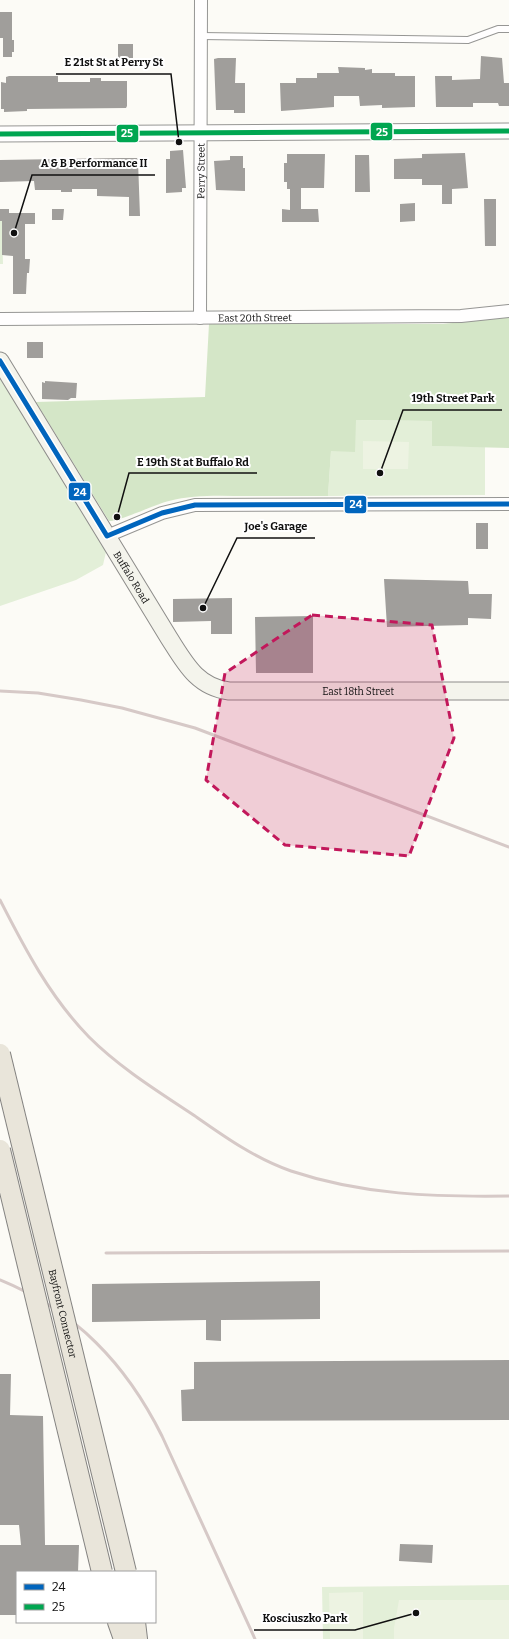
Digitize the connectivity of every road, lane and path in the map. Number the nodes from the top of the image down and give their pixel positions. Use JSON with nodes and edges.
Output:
{"nodes":[{"id":1,"x":201,"y":0,"type":"edge"},
{"id":2,"x":509,"y":29,"type":"edge"},
{"id":3,"x":201,"y":36,"type":"junction"},
{"id":4,"x":509,"y":131,"type":"edge"},
{"id":5,"x":201,"y":133,"type":"junction"},
{"id":6,"x":0,"y":134,"type":"edge"},
{"id":7,"x":509,"y":311,"type":"edge"},
{"id":8,"x":200,"y":318,"type":"junction"},
{"id":9,"x":0,"y":319,"type":"edge"},
{"id":10,"x":0,"y":361,"type":"edge"},
{"id":11,"x":509,"y":504,"type":"edge"},
{"id":12,"x":107,"y":536,"type":"junction"},
{"id":13,"x":207,"y":686,"type":"joint"},
{"id":14,"x":509,"y":691,"type":"edge"},
{"id":15,"x":0,"y":1054,"type":"edge"},
{"id":16,"x":0,"y":1150,"type":"edge"},
{"id":17,"x":102,"y":1571,"type":"edge"},
{"id":18,"x":126,"y":1571,"type":"edge"},
{"id":19,"x":118,"y":1623,"type":"edge"},
{"id":20,"x":135,"y":1623,"type":"edge"},
{"id":21,"x":124,"y":1639,"type":"edge"},
{"id":22,"x":137,"y":1639,"type":"edge"}],
"edges":[{"from":1,"to":3,"type":"street","name":"Perry Street"},
{"from":2,"to":3,"type":"lane"},
{"from":3,"to":5,"type":"street","name":"Perry Street"},
{"from":4,"to":5,"type":"street"},
{"from":5,"to":6,"type":"street"},
{"from":5,"to":8,"type":"street","name":"Perry Street"},
{"from":7,"to":8,"type":"street","name":"East 20th Street"},
{"from":8,"to":9,"type":"street","name":"East 20th Street"},
{"from":10,"to":12,"type":"main road","name":"Buffalo Road"},
{"from":11,"to":12,"type":"street"},
{"from":12,"to":13,"type":"main road","name":"Buffalo Road"},
{"from":13,"to":14,"type":"main road","name":"East 18th Street"},
{"from":15,"to":18,"type":"highway","name":"Bayfront Connector","bridge":true},
{"from":16,"to":17,"type":"highway","bridge":true},
{"from":19,"to":21,"type":"highway"},
{"from":20,"to":22,"type":"highway"}]}
